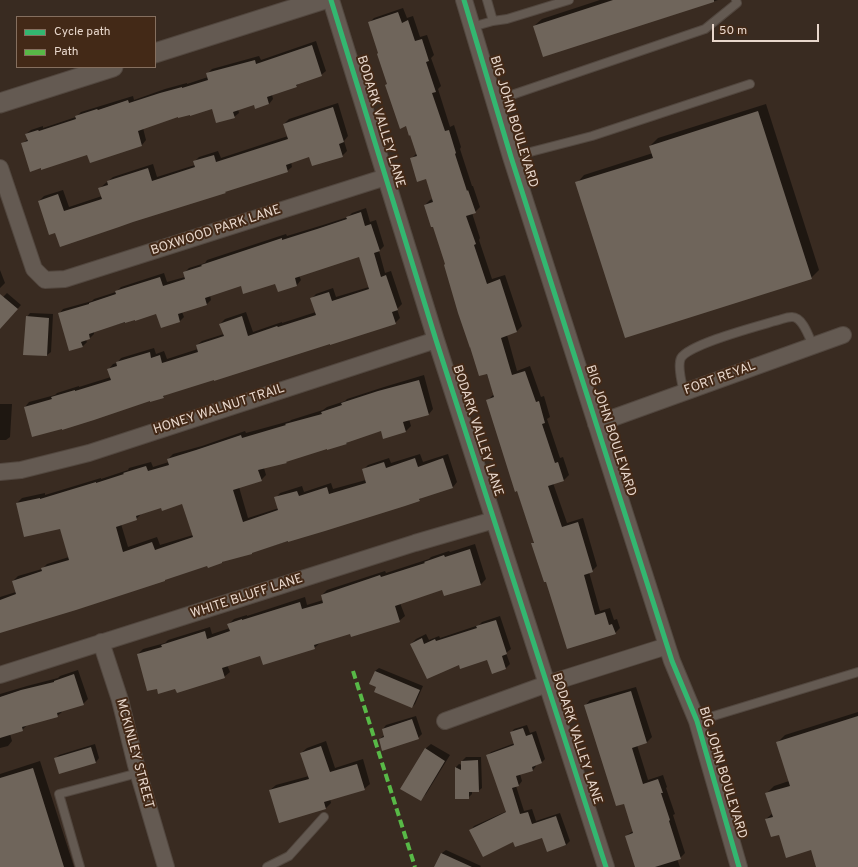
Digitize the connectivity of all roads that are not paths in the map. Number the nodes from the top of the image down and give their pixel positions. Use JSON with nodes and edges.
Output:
{"nodes":[{"id":1,"x":322,"y":0,"type":"edge"},
{"id":2,"x":331,"y":0,"type":"edge"},
{"id":3,"x":464,"y":0,"type":"edge"},
{"id":4,"x":487,"y":0,"type":"edge"},
{"id":5,"x":569,"y":0,"type":"edge"},
{"id":6,"x":736,"y":0,"type":"edge"},
{"id":7,"x":493,"y":21,"type":"junction"},
{"id":8,"x":472,"y":27,"type":"junction"},
{"id":9,"x":156,"y":54,"type":"edge"},
{"id":10,"x":110,"y":68,"type":"edge"},
{"id":11,"x":750,"y":84,"type":"dead end"},
{"id":12,"x":494,"y":101,"type":"junction"},
{"id":13,"x":0,"y":103,"type":"edge"},
{"id":14,"x":511,"y":157,"type":"junction"},
{"id":15,"x":0,"y":168,"type":"edge"},
{"id":16,"x":386,"y":177,"type":"junction"},
{"id":17,"x":843,"y":335,"type":"dead end"},
{"id":18,"x":436,"y":340,"type":"junction"},
{"id":19,"x":813,"y":346,"type":"junction"},
{"id":20,"x":684,"y":392,"type":"junction"},
{"id":21,"x":596,"y":424,"type":"junction"},
{"id":22,"x":0,"y":472,"type":"edge"},
{"id":23,"x":494,"y":520,"type":"junction"},
{"id":24,"x":101,"y":642,"type":"junction"},
{"id":25,"x":667,"y":646,"type":"junction"},
{"id":26,"x":858,"y":672,"type":"edge"},
{"id":27,"x":0,"y":675,"type":"edge"},
{"id":28,"x":547,"y":684,"type":"junction"},
{"id":29,"x":445,"y":721,"type":"dead end"},
{"id":30,"x":697,"y":721,"type":"junction"},
{"id":31,"x":138,"y":773,"type":"junction"},
{"id":32,"x":324,"y":817,"type":"dead end"},
{"id":33,"x":603,"y":866,"type":"edge"},
{"id":34,"x":80,"y":867,"type":"edge"},
{"id":35,"x":166,"y":867,"type":"edge"},
{"id":36,"x":267,"y":867,"type":"edge"},
{"id":37,"x":739,"y":867,"type":"edge"}],
"edges":[{"from":1,"to":9,"type":"street"},
{"from":2,"to":16,"type":"street","name":"BODARK VALLEY LANE"},
{"from":3,"to":8,"type":"street","name":"BIG JOHN BOULEVARD"},
{"from":4,"to":7,"type":"lane"},
{"from":5,"to":7,"type":"lane"},
{"from":6,"to":12,"type":"lane"},
{"from":7,"to":8,"type":"lane"},
{"from":8,"to":12,"type":"street","name":"BIG JOHN BOULEVARD"},
{"from":10,"to":13,"type":"street"},
{"from":11,"to":14,"type":"lane"},
{"from":12,"to":14,"type":"street","name":"BIG JOHN BOULEVARD"},
{"from":14,"to":21,"type":"street","name":"BIG JOHN BOULEVARD"},
{"from":15,"to":16,"type":"street","name":"BOXWOOD PARK LANE"},
{"from":16,"to":18,"type":"street","name":"BODARK VALLEY LANE"},
{"from":17,"to":19,"type":"street","name":"FORT REYAL"},
{"from":18,"to":22,"type":"street","name":"HONEY WALNUT TRAIL"},
{"from":18,"to":23,"type":"street","name":"BODARK VALLEY LANE"},
{"from":19,"to":20,"type":"street","name":"FORT REYAL"},
{"from":19,"to":20,"type":"lane"},
{"from":20,"to":21,"type":"street","name":"FORT REYAL"},
{"from":21,"to":25,"type":"street","name":"BIG JOHN BOULEVARD"},
{"from":23,"to":24,"type":"street","name":"WHITE BLUFF LANE"},
{"from":23,"to":28,"type":"street","name":"BODARK VALLEY LANE"},
{"from":24,"to":27,"type":"street","name":"WHITE BLUFF LANE"},
{"from":24,"to":31,"type":"street","name":"MCKINLEY STREET"},
{"from":25,"to":28,"type":"street"},
{"from":25,"to":30,"type":"street","name":"BIG JOHN BOULEVARD"},
{"from":26,"to":30,"type":"lane"},
{"from":28,"to":29,"type":"street"},
{"from":28,"to":33,"type":"street","name":"BODARK VALLEY LANE"},
{"from":30,"to":37,"type":"street","name":"BIG JOHN BOULEVARD"},
{"from":31,"to":34,"type":"lane"},
{"from":31,"to":35,"type":"street","name":"MCKINLEY STREET"},
{"from":32,"to":36,"type":"lane"}]}
